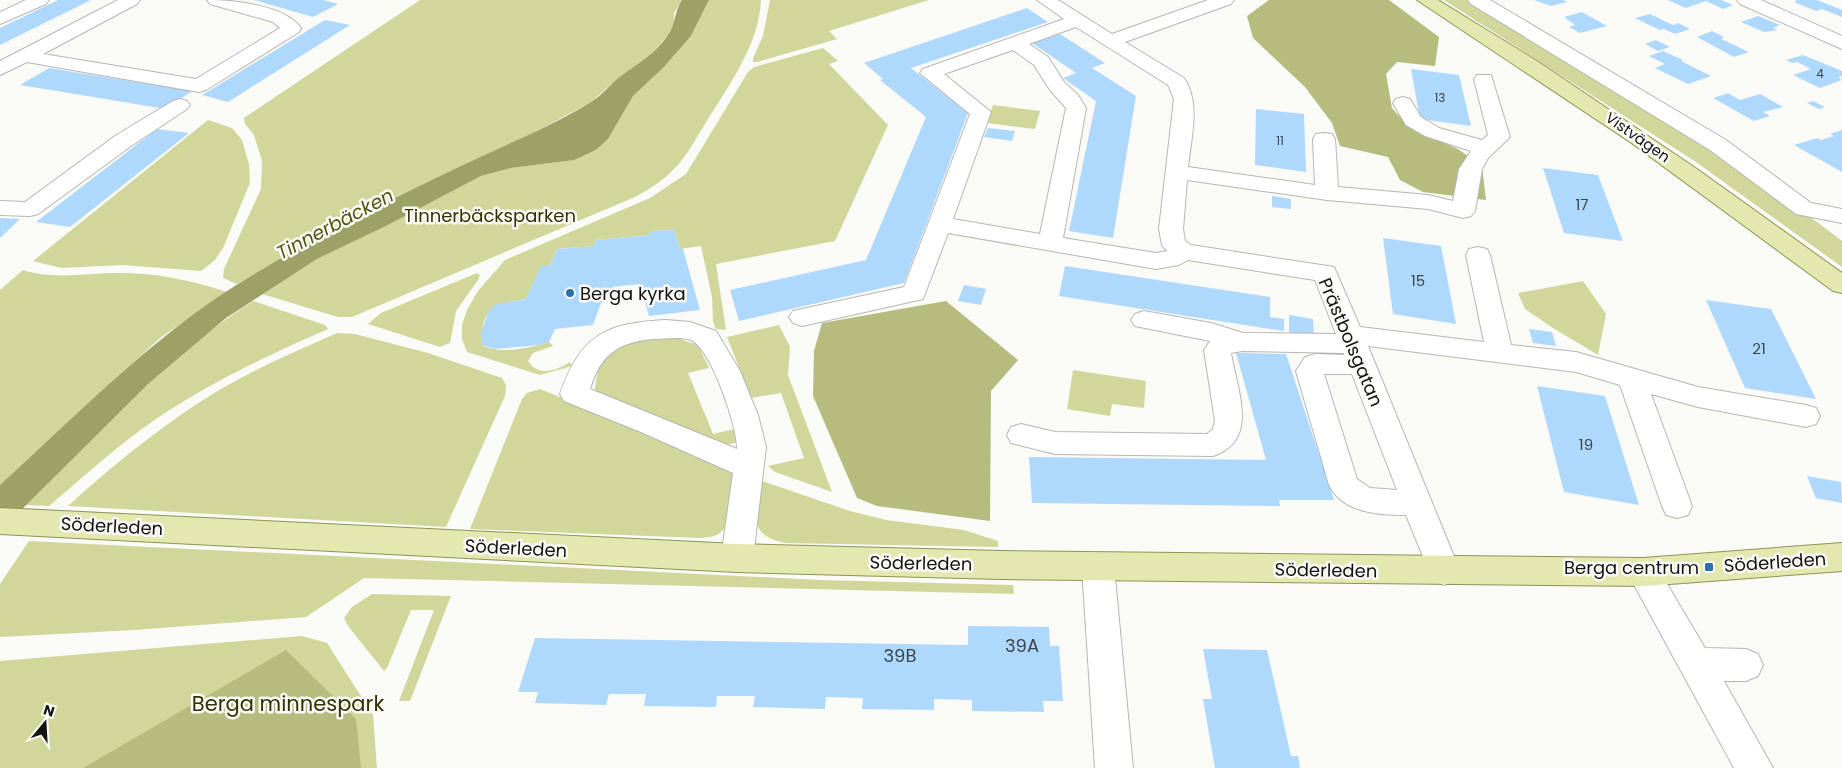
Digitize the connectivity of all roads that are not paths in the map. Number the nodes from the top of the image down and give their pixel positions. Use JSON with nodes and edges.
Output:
{"nodes":[{"id":1,"x":40,"y":0,"type":"edge"},
{"id":2,"x":131,"y":0,"type":"edge"},
{"id":3,"x":216,"y":0,"type":"edge"},
{"id":4,"x":1046,"y":0,"type":"edge"},
{"id":5,"x":1225,"y":0,"type":"edge"},
{"id":6,"x":1426,"y":0,"type":"edge"},
{"id":7,"x":1477,"y":0,"type":"edge"},
{"id":8,"x":1746,"y":0,"type":"edge"},
{"id":9,"x":0,"y":19,"type":"edge"},
{"id":10,"x":1078,"y":20,"type":"junction"},
{"id":11,"x":1112,"y":40,"type":"junction"},
{"id":12,"x":1015,"y":42,"type":"junction"},
{"id":13,"x":1842,"y":43,"type":"edge"},
{"id":14,"x":23,"y":56,"type":"junction"},
{"id":15,"x":0,"y":69,"type":"edge"},
{"id":16,"x":1484,"y":79,"type":"dead end"},
{"id":17,"x":1403,"y":103,"type":"dead end"},
{"id":18,"x":180,"y":105,"type":"dead end"},
{"id":19,"x":1324,"y":139,"type":"dead end"},
{"id":20,"x":1484,"y":148,"type":"junction"},
{"id":21,"x":1176,"y":172,"type":"junction"},
{"id":22,"x":1327,"y":193,"type":"junction"},
{"id":23,"x":0,"y":208,"type":"edge"},
{"id":24,"x":1842,"y":216,"type":"edge"},
{"id":25,"x":938,"y":224,"type":"junction"},
{"id":26,"x":1050,"y":242,"type":"junction"},
{"id":27,"x":1185,"y":252,"type":"junction"},
{"id":28,"x":1478,"y":255,"type":"dead end"},
{"id":29,"x":1842,"y":285,"type":"edge"},
{"id":30,"x":802,"y":317,"type":"dead end"},
{"id":31,"x":1144,"y":320,"type":"dead end"},
{"id":32,"x":1242,"y":342,"type":"junction"},
{"id":33,"x":1355,"y":348,"type":"junction"},
{"id":34,"x":1499,"y":352,"type":"junction"},
{"id":35,"x":1632,"y":379,"type":"junction"},
{"id":36,"x":1806,"y":416,"type":"dead end"},
{"id":37,"x":1021,"y":434,"type":"dead end"},
{"id":38,"x":749,"y":467,"type":"junction"},
{"id":39,"x":1417,"y":502,"type":"junction"},
{"id":40,"x":1677,"y":506,"type":"dead end"},
{"id":41,"x":0,"y":521,"type":"edge"},
{"id":42,"x":1842,"y":557,"type":"edge"},
{"id":43,"x":737,"y":558,"type":"junction"},
{"id":44,"x":1098,"y":567,"type":"junction"},
{"id":45,"x":1444,"y":571,"type":"junction"},
{"id":46,"x":1643,"y":572,"type":"junction"},
{"id":47,"x":1695,"y":664,"type":"junction"},
{"id":48,"x":1746,"y":665,"type":"dead end"},
{"id":49,"x":1114,"y":768,"type":"edge"},
{"id":50,"x":1754,"y":768,"type":"edge"}],
"edges":[{"from":1,"to":9,"type":"street"},
{"from":2,"to":14,"type":"street"},
{"from":3,"to":14,"type":"street"},
{"from":4,"to":10,"type":"street"},
{"from":5,"to":11,"type":"street"},
{"from":6,"to":29,"type":"main road","name":"Vistvägen"},
{"from":7,"to":24,"type":"street","name":"Vistvägen"},
{"from":8,"to":13,"type":"street"},
{"from":10,"to":11,"type":"street"},
{"from":10,"to":12,"type":"street"},
{"from":11,"to":21,"type":"street"},
{"from":12,"to":25,"type":"street"},
{"from":12,"to":26,"type":"street"},
{"from":14,"to":15,"type":"street"},
{"from":16,"to":20,"type":"street"},
{"from":17,"to":20,"type":"street"},
{"from":18,"to":23,"type":"street"},
{"from":19,"to":22,"type":"street"},
{"from":20,"to":22,"type":"street"},
{"from":21,"to":22,"type":"street"},
{"from":21,"to":27,"type":"street"},
{"from":25,"to":26,"type":"street"},
{"from":25,"to":30,"type":"street"},
{"from":26,"to":27,"type":"street"},
{"from":27,"to":33,"type":"street","name":"Prästbolsgatan"},
{"from":28,"to":34,"type":"street"},
{"from":31,"to":32,"type":"street"},
{"from":32,"to":33,"type":"street"},
{"from":32,"to":37,"type":"street"},
{"from":33,"to":34,"type":"street"},
{"from":33,"to":39,"type":"street","name":"Prästbolsgatan"},
{"from":33,"to":39,"type":"street"},
{"from":34,"to":35,"type":"street"},
{"from":35,"to":36,"type":"street"},
{"from":35,"to":40,"type":"street"},
{"from":38,"to":38,"type":"street"},
{"from":38,"to":43,"type":"street"},
{"from":39,"to":45,"type":"street","name":"Prästbolsgatan"},
{"from":41,"to":43,"type":"main road","name":"Söderleden"},
{"from":42,"to":46,"type":"main road","name":"Söderleden"},
{"from":43,"to":44,"type":"main road","name":"Söderleden"},
{"from":44,"to":45,"type":"main road","name":"Söderleden"},
{"from":44,"to":49,"type":"street"},
{"from":45,"to":46,"type":"main road","name":"Söderleden"},
{"from":46,"to":47,"type":"street"},
{"from":47,"to":48,"type":"street"},
{"from":47,"to":50,"type":"street"}]}
